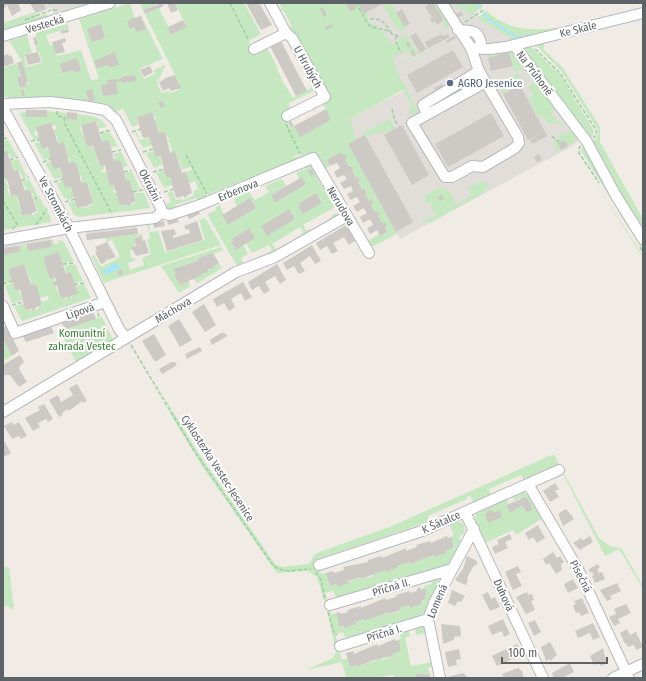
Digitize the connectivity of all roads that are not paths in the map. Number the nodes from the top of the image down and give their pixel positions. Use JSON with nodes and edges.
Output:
{"nodes":[{"id":1,"x":110,"y":3,"type":"edge"},
{"id":2,"x":270,"y":3,"type":"edge"},
{"id":3,"x":442,"y":3,"type":"edge"},
{"id":4,"x":643,"y":13,"type":"edge"},
{"id":5,"x":457,"y":29,"type":"junction"},
{"id":6,"x":286,"y":33,"type":"junction"},
{"id":7,"x":3,"y":36,"type":"edge"},
{"id":8,"x":252,"y":45,"type":"road end"},
{"id":9,"x":514,"y":45,"type":"junction"},
{"id":10,"x":472,"y":48,"type":"junction"},
{"id":11,"x":482,"y":49,"type":"junction"},
{"id":12,"x":480,"y":71,"type":"junction"},
{"id":13,"x":486,"y":82,"type":"junction"},
{"id":14,"x":292,"y":102,"type":"dead end"},
{"id":15,"x":3,"y":104,"type":"edge"},
{"id":16,"x":3,"y":108,"type":"edge"},
{"id":17,"x":425,"y":110,"type":"junction"},
{"id":18,"x":313,"y":158,"type":"joint"},
{"id":19,"x":161,"y":213,"type":"junction"},
{"id":20,"x":347,"y":216,"type":"junction"},
{"id":21,"x":69,"y":228,"type":"junction"},
{"id":22,"x":643,"y":239,"type":"edge"},
{"id":23,"x":3,"y":240,"type":"edge"},
{"id":24,"x":369,"y":253,"type":"dead end"},
{"id":25,"x":105,"y":302,"type":"junction"},
{"id":26,"x":8,"y":305,"type":"edge"},
{"id":27,"x":6,"y":318,"type":"edge"},
{"id":28,"x":126,"y":338,"type":"junction"},
{"id":29,"x":3,"y":412,"type":"edge"},
{"id":30,"x":559,"y":470,"type":"dead end"},
{"id":31,"x":528,"y":484,"type":"junction"},
{"id":32,"x":465,"y":512,"type":"junction"},
{"id":33,"x":474,"y":529,"type":"junction"},
{"id":34,"x":319,"y":567,"type":"road end"},
{"id":35,"x":452,"y":569,"type":"junction"},
{"id":36,"x":328,"y":600,"type":"road end"},
{"id":37,"x":428,"y":619,"type":"junction"},
{"id":38,"x":340,"y":646,"type":"dead end"},
{"id":39,"x":643,"y":664,"type":"edge"},
{"id":40,"x":628,"y":675,"type":"edge"},
{"id":41,"x":440,"y":678,"type":"edge"},
{"id":42,"x":543,"y":678,"type":"edge"},
{"id":43,"x":613,"y":678,"type":"edge"}],
"edges":[{"from":1,"to":7,"type":"street","name":"Vestecká"},
{"from":2,"to":6,"type":"street","name":"U Hrubých"},
{"from":3,"to":5,"type":"street"},
{"from":4,"to":9,"type":"street","name":"Ke Skále"},
{"from":5,"to":10,"type":"street"},
{"from":5,"to":11,"type":"street"},
{"from":6,"to":8,"type":"street"},
{"from":6,"to":14,"type":"street","name":"U Hrubých"},
{"from":9,"to":11,"type":"street","name":"Na Průhoně"},
{"from":9,"to":22,"type":"street","name":"Na Průhoně"},
{"from":10,"to":11,"type":"street","name":"Na Průhoně"},
{"from":10,"to":12,"type":"street"},
{"from":12,"to":13,"type":"street"},
{"from":12,"to":17,"type":"street"},
{"from":13,"to":17,"type":"street"},
{"from":13,"to":17,"type":"street"},
{"from":15,"to":19,"type":"street","name":"Okružní"},
{"from":16,"to":21,"type":"street","name":"Ve Stromkách"},
{"from":18,"to":19,"type":"street","name":"Erbenova"},
{"from":18,"to":20,"type":"street","name":"Nerudova"},
{"from":19,"to":21,"type":"street","name":"Okružní"},
{"from":20,"to":24,"type":"street","name":"Nerudova"},
{"from":20,"to":28,"type":"street","name":"Máchova"},
{"from":21,"to":23,"type":"street","name":"Okružní"},
{"from":21,"to":25,"type":"street","name":"Ve Stromkách"},
{"from":25,"to":27,"type":"street","name":"Lipová"},
{"from":25,"to":28,"type":"street","name":"Ve Stromkách"},
{"from":26,"to":27,"type":"street","name":"Lipová"},
{"from":28,"to":29,"type":"street","name":"Máchova"},
{"from":30,"to":31,"type":"street","name":"K Šátalce"},
{"from":31,"to":32,"type":"street","name":"K Šátalce"},
{"from":31,"to":40,"type":"street","name":"Písečná"},
{"from":32,"to":33,"type":"street","name":"Duhová"},
{"from":32,"to":34,"type":"street","name":"K Šátalce"},
{"from":33,"to":35,"type":"street","name":"Lomená"},
{"from":33,"to":42,"type":"street","name":"Duhová"},
{"from":35,"to":36,"type":"street","name":"Příčná II."},
{"from":35,"to":37,"type":"street","name":"Lomená"},
{"from":37,"to":38,"type":"street","name":"Příčná I."},
{"from":37,"to":41,"type":"street","name":"Lomená"},
{"from":39,"to":40,"type":"street"},
{"from":40,"to":43,"type":"street"}]}
